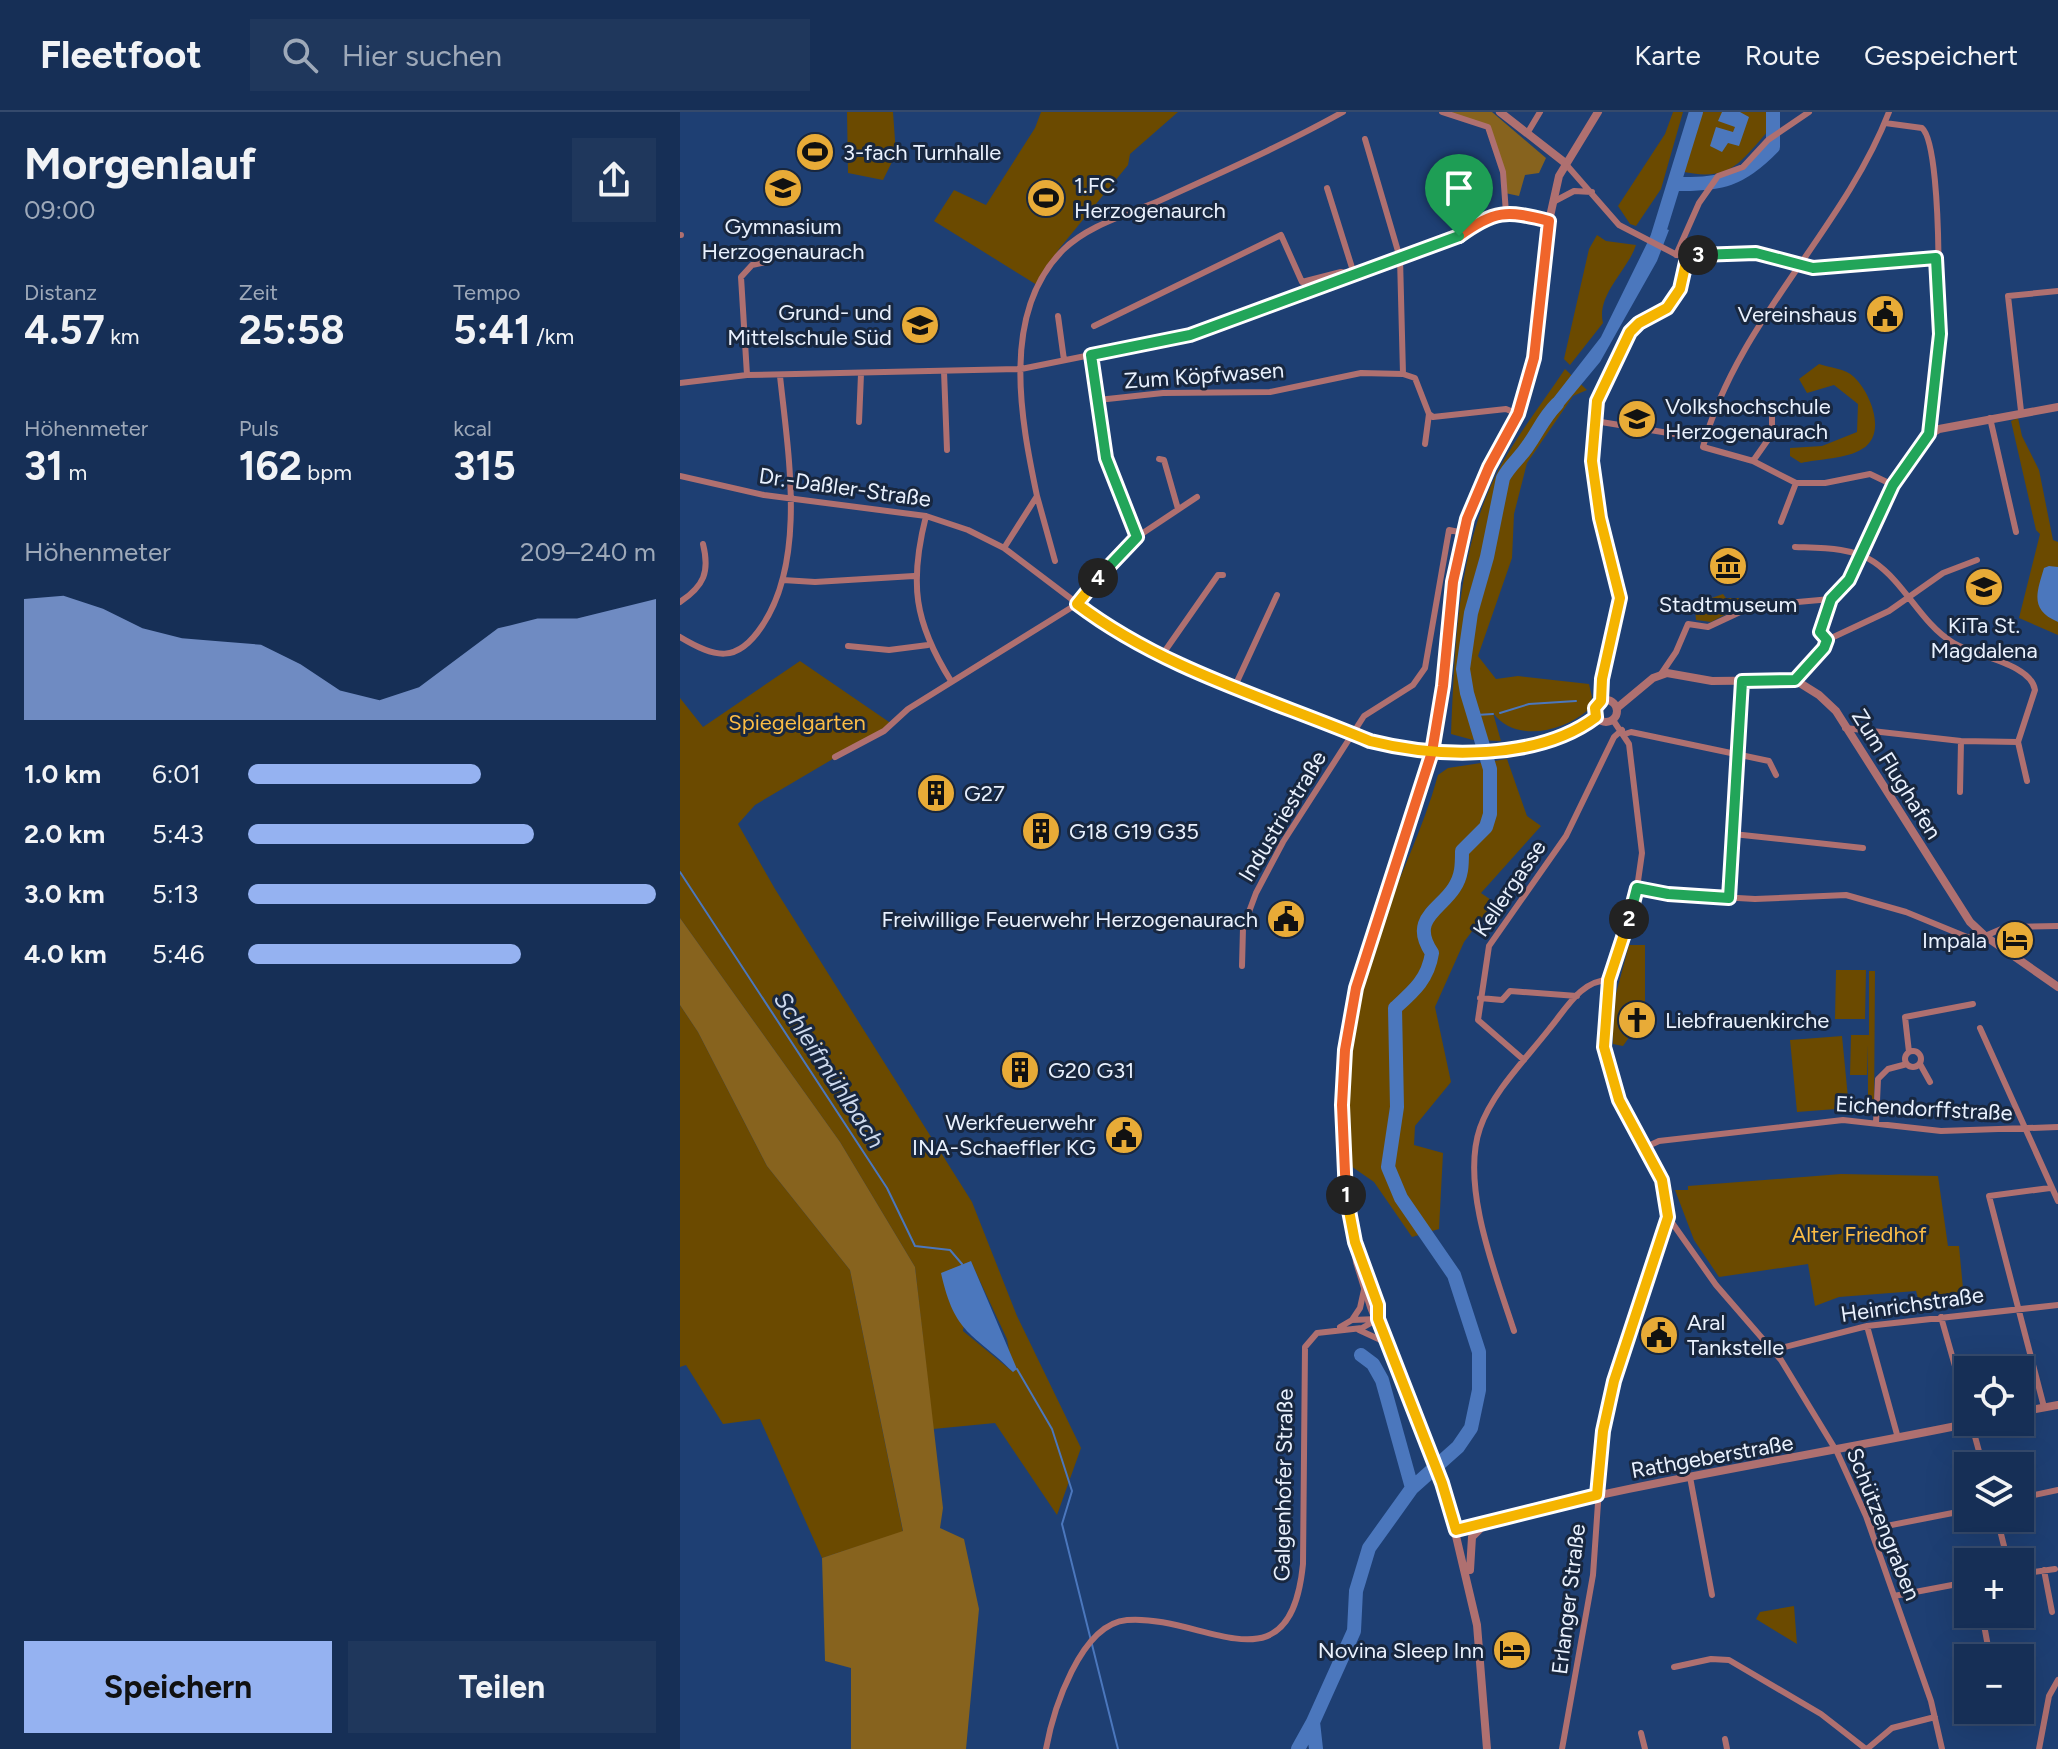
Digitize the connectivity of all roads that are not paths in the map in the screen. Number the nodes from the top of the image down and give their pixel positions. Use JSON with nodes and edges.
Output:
{"nodes":[{"id":1,"x":1343,"y":112,"type":"edge"},
{"id":2,"x":1442,"y":112,"type":"edge"},
{"id":3,"x":1500,"y":112,"type":"edge"},
{"id":4,"x":1540,"y":112,"type":"edge"},
{"id":5,"x":1598,"y":112,"type":"edge"},
{"id":6,"x":1809,"y":112,"type":"edge"},
{"id":7,"x":1889,"y":112,"type":"edge"},
{"id":8,"x":1885,"y":123,"type":"junction"},
{"id":9,"x":1528,"y":132,"type":"junction"},
{"id":10,"x":1365,"y":139,"type":"dead end"},
{"id":11,"x":1564,"y":162,"type":"junction"},
{"id":12,"x":1327,"y":188,"type":"dead end"},
{"id":13,"x":1592,"y":192,"type":"junction"},
{"id":14,"x":1552,"y":203,"type":"junction"},
{"id":15,"x":1506,"y":213,"type":"junction"},
{"id":16,"x":1549,"y":221,"type":"junction"},
{"id":17,"x":1674,"y":254,"type":"junction"},
{"id":18,"x":1400,"y":258,"type":"junction"},
{"id":19,"x":1936,"y":258,"type":"junction"},
{"id":20,"x":771,"y":261,"type":"dead end"},
{"id":21,"x":1686,"y":262,"type":"junction"},
{"id":22,"x":1797,"y":265,"type":"junction"},
{"id":23,"x":1354,"y":274,"type":"junction"},
{"id":24,"x":2058,"y":291,"type":"edge"},
{"id":25,"x":1058,"y":316,"type":"dead end"},
{"id":26,"x":1094,"y":326,"type":"dead end"},
{"id":27,"x":1091,"y":355,"type":"junction"},
{"id":28,"x":1064,"y":360,"type":"junction"},
{"id":29,"x":1021,"y":369,"type":"junction"},
{"id":30,"x":944,"y":371,"type":"junction"},
{"id":31,"x":861,"y":374,"type":"junction"},
{"id":32,"x":1403,"y":374,"type":"junction"},
{"id":33,"x":747,"y":375,"type":"junction"},
{"id":34,"x":780,"y":376,"type":"junction"},
{"id":35,"x":680,"y":383,"type":"edge"},
{"id":36,"x":1098,"y":400,"type":"junction"},
{"id":37,"x":1772,"y":404,"type":"dead end"},
{"id":38,"x":2058,"y":407,"type":"edge"},
{"id":39,"x":2021,"y":411,"type":"junction"},
{"id":40,"x":1429,"y":414,"type":"junction"},
{"id":41,"x":1518,"y":414,"type":"junction"},
{"id":42,"x":1990,"y":418,"type":"junction"},
{"id":43,"x":1595,"y":421,"type":"junction"},
{"id":44,"x":859,"y":422,"type":"dead end"},
{"id":45,"x":1929,"y":434,"type":"junction"},
{"id":46,"x":1704,"y":443,"type":"junction"},
{"id":47,"x":1425,"y":444,"type":"dead end"},
{"id":48,"x":947,"y":450,"type":"dead end"},
{"id":49,"x":1159,"y":459,"type":"dead end"},
{"id":50,"x":1753,"y":461,"type":"junction"},
{"id":51,"x":680,"y":476,"type":"edge"},
{"id":52,"x":1796,"y":483,"type":"junction"},
{"id":53,"x":1893,"y":485,"type":"junction"},
{"id":54,"x":1037,"y":496,"type":"junction"},
{"id":55,"x":1197,"y":497,"type":"dead end"},
{"id":56,"x":790,"y":498,"type":"junction"},
{"id":57,"x":1178,"y":509,"type":"junction"},
{"id":58,"x":926,"y":516,"type":"junction"},
{"id":59,"x":1781,"y":522,"type":"dead end"},
{"id":60,"x":2016,"y":532,"type":"dead end"},
{"id":61,"x":1464,"y":533,"type":"junction"},
{"id":62,"x":1137,"y":537,"type":"junction"},
{"id":63,"x":703,"y":544,"type":"dead end"},
{"id":64,"x":1795,"y":547,"type":"dead end"},
{"id":65,"x":1004,"y":548,"type":"junction"},
{"id":66,"x":1862,"y":556,"type":"junction"},
{"id":67,"x":1977,"y":560,"type":"dead end"},
{"id":68,"x":1055,"y":561,"type":"dead end"},
{"id":69,"x":1223,"y":575,"type":"dead end"},
{"id":70,"x":914,"y":576,"type":"junction"},
{"id":71,"x":783,"y":580,"type":"junction"},
{"id":72,"x":1277,"y":595,"type":"dead end"},
{"id":73,"x":1911,"y":596,"type":"junction"},
{"id":74,"x":1831,"y":599,"type":"junction"},
{"id":75,"x":680,"y":602,"type":"edge"},
{"id":76,"x":1077,"y":604,"type":"junction"},
{"id":77,"x":680,"y":637,"type":"edge"},
{"id":78,"x":1827,"y":640,"type":"junction"},
{"id":79,"x":928,"y":645,"type":"junction"},
{"id":80,"x":848,"y":646,"type":"dead end"},
{"id":81,"x":1160,"y":658,"type":"junction"},
{"id":82,"x":1661,"y":674,"type":"junction"},
{"id":83,"x":1795,"y":680,"type":"junction"},
{"id":84,"x":951,"y":681,"type":"junction"},
{"id":85,"x":1742,"y":681,"type":"junction"},
{"id":86,"x":1235,"y":686,"type":"junction"},
{"id":87,"x":1601,"y":701,"type":"junction"},
{"id":88,"x":1617,"y":708,"type":"junction"},
{"id":89,"x":1596,"y":717,"type":"junction"},
{"id":90,"x":1613,"y":720,"type":"junction"},
{"id":91,"x":1845,"y":728,"type":"junction"},
{"id":92,"x":1623,"y":732,"type":"junction"},
{"id":93,"x":1352,"y":733,"type":"junction"},
{"id":94,"x":1961,"y":741,"type":"junction"},
{"id":95,"x":2018,"y":742,"type":"junction"},
{"id":96,"x":1432,"y":752,"type":"junction"},
{"id":97,"x":1739,"y":754,"type":"junction"},
{"id":98,"x":835,"y":757,"type":"dead end"},
{"id":99,"x":1776,"y":775,"type":"dead end"},
{"id":100,"x":2027,"y":781,"type":"dead end"},
{"id":101,"x":1960,"y":792,"type":"dead end"},
{"id":102,"x":1733,"y":834,"type":"junction"},
{"id":103,"x":1863,"y":848,"type":"dead end"},
{"id":104,"x":1637,"y":888,"type":"junction"},
{"id":105,"x":1729,"y":898,"type":"junction"},
{"id":106,"x":2058,"y":926,"type":"edge"},
{"id":107,"x":1985,"y":936,"type":"junction"},
{"id":108,"x":1242,"y":966,"type":"dead end"},
{"id":109,"x":1609,"y":980,"type":"junction"},
{"id":110,"x":2058,"y":987,"type":"edge"},
{"id":111,"x":1577,"y":996,"type":"junction"},
{"id":112,"x":1480,"y":998,"type":"junction"},
{"id":113,"x":1973,"y":1004,"type":"dead end"},
{"id":114,"x":1980,"y":1028,"type":"dead end"},
{"id":115,"x":1909,"y":1052,"type":"junction"},
{"id":116,"x":1524,"y":1060,"type":"junction"},
{"id":117,"x":1907,"y":1064,"type":"junction"},
{"id":118,"x":1920,"y":1064,"type":"junction"},
{"id":119,"x":1930,"y":1082,"type":"dead end"},
{"id":120,"x":1876,"y":1123,"type":"junction"},
{"id":121,"x":2058,"y":1127,"type":"edge"},
{"id":122,"x":2024,"y":1130,"type":"junction"},
{"id":123,"x":1646,"y":1147,"type":"junction"},
{"id":124,"x":2050,"y":1188,"type":"junction"},
{"id":125,"x":2058,"y":1201,"type":"edge"},
{"id":126,"x":1668,"y":1217,"type":"junction"},
{"id":127,"x":1355,"y":1242,"type":"junction"},
{"id":128,"x":1364,"y":1287,"type":"junction"},
{"id":129,"x":2058,"y":1305,"type":"edge"},
{"id":130,"x":2017,"y":1309,"type":"junction"},
{"id":131,"x":1941,"y":1317,"type":"junction"},
{"id":132,"x":1378,"y":1319,"type":"junction"},
{"id":133,"x":1351,"y":1324,"type":"junction"},
{"id":134,"x":1867,"y":1326,"type":"junction"},
{"id":135,"x":1514,"y":1331,"type":"dead end"},
{"id":136,"x":1388,"y":1343,"type":"junction"},
{"id":137,"x":1773,"y":1350,"type":"junction"},
{"id":138,"x":1954,"y":1363,"type":"edge"},
{"id":139,"x":2058,"y":1405,"type":"edge"},
{"id":140,"x":2044,"y":1407,"type":"junction"},
{"id":141,"x":2034,"y":1409,"type":"edge"},
{"id":142,"x":1954,"y":1426,"type":"edge"},
{"id":143,"x":1898,"y":1438,"type":"junction"},
{"id":144,"x":1837,"y":1452,"type":"junction"},
{"id":145,"x":1690,"y":1477,"type":"junction"},
{"id":146,"x":2058,"y":1490,"type":"edge"},
{"id":147,"x":1597,"y":1495,"type":"junction"},
{"id":148,"x":2034,"y":1495,"type":"edge"},
{"id":149,"x":1954,"y":1513,"type":"edge"},
{"id":150,"x":1488,"y":1521,"type":"junction"},
{"id":151,"x":1871,"y":1529,"type":"junction"},
{"id":152,"x":1456,"y":1530,"type":"junction"},
{"id":153,"x":2055,"y":1569,"type":"dead end"},
{"id":154,"x":2044,"y":1570,"type":"junction"},
{"id":155,"x":2034,"y":1572,"type":"edge"},
{"id":156,"x":1954,"y":1585,"type":"edge"},
{"id":157,"x":1470,"y":1587,"type":"junction"},
{"id":158,"x":1712,"y":1595,"type":"dead end"},
{"id":159,"x":1894,"y":1596,"type":"junction"},
{"id":160,"x":2052,"y":1612,"type":"dead end"},
{"id":161,"x":1674,"y":1667,"type":"dead end"},
{"id":162,"x":2058,"y":1680,"type":"edge"},
{"id":163,"x":1935,"y":1717,"type":"junction"},
{"id":164,"x":1641,"y":1733,"type":"dead end"},
{"id":165,"x":1725,"y":1739,"type":"dead end"},
{"id":166,"x":1046,"y":1749,"type":"edge"},
{"id":167,"x":1487,"y":1749,"type":"edge"},
{"id":168,"x":1562,"y":1749,"type":"edge"},
{"id":169,"x":1645,"y":1749,"type":"edge"},
{"id":170,"x":1727,"y":1749,"type":"edge"},
{"id":171,"x":1866,"y":1749,"type":"edge"},
{"id":172,"x":1942,"y":1749,"type":"edge"},
{"id":173,"x":2039,"y":1749,"type":"edge"}],
"edges":[{"from":1,"to":29,"type":"street"},
{"from":2,"to":15,"type":"street"},
{"from":3,"to":9,"type":"street"},
{"from":4,"to":9,"type":"street"},
{"from":5,"to":11,"type":"street"},
{"from":6,"to":17,"type":"street"},
{"from":7,"to":8,"type":"street"},
{"from":8,"to":19,"type":"street"},
{"from":8,"to":22,"type":"street"},
{"from":9,"to":11,"type":"street"},
{"from":10,"to":18,"type":"street"},
{"from":11,"to":13,"type":"street"},
{"from":11,"to":14,"type":"street"},
{"from":12,"to":23,"type":"street"},
{"from":13,"to":14,"type":"street"},
{"from":13,"to":17,"type":"street"},
{"from":14,"to":16,"type":"street"},
{"from":15,"to":16,"type":"street"},
{"from":15,"to":18,"type":"street"},
{"from":16,"to":41,"type":"street"},
{"from":17,"to":21,"type":"street"},
{"from":18,"to":23,"type":"street"},
{"from":18,"to":32,"type":"street"},
{"from":19,"to":22,"type":"street"},
{"from":19,"to":45,"type":"street"},
{"from":20,"to":33,"type":"street"},
{"from":21,"to":22,"type":"street"},
{"from":21,"to":43,"type":"street"},
{"from":22,"to":46,"type":"street"},
{"from":23,"to":26,"type":"street"},
{"from":23,"to":27,"type":"street"},
{"from":24,"to":39,"type":"street"},
{"from":25,"to":28,"type":"street"},
{"from":27,"to":28,"type":"street"},
{"from":27,"to":36,"type":"street"},
{"from":28,"to":29,"type":"street"},
{"from":29,"to":30,"type":"street"},
{"from":29,"to":54,"type":"street"},
{"from":30,"to":31,"type":"street"},
{"from":30,"to":48,"type":"street"},
{"from":31,"to":34,"type":"street"},
{"from":31,"to":44,"type":"street"},
{"from":32,"to":36,"type":"street","name":"Zum Köpfwasen"},
{"from":32,"to":40,"type":"street"},
{"from":33,"to":34,"type":"street"},
{"from":33,"to":35,"type":"street"},
{"from":34,"to":56,"type":"street"},
{"from":36,"to":62,"type":"street"},
{"from":37,"to":50,"type":"street"},
{"from":38,"to":39,"type":"street"},
{"from":39,"to":42,"type":"street"},
{"from":40,"to":41,"type":"street"},
{"from":40,"to":47,"type":"street"},
{"from":41,"to":61,"type":"street"},
{"from":42,"to":45,"type":"street"},
{"from":42,"to":60,"type":"street"},
{"from":43,"to":46,"type":"street"},
{"from":43,"to":87,"type":"street"},
{"from":45,"to":53,"type":"street"},
{"from":46,"to":50,"type":"street"},
{"from":49,"to":57,"type":"street"},
{"from":50,"to":52,"type":"street"},
{"from":51,"to":56,"type":"street","name":"Dr.-Daßler-Straße"},
{"from":52,"to":53,"type":"street"},
{"from":52,"to":59,"type":"street"},
{"from":53,"to":66,"type":"street"},
{"from":54,"to":65,"type":"street"},
{"from":54,"to":68,"type":"street"},
{"from":55,"to":57,"type":"street"},
{"from":56,"to":58,"type":"street","name":"Dr.-Daßler-Straße"},
{"from":56,"to":71,"type":"street"},
{"from":57,"to":62,"type":"street"},
{"from":58,"to":65,"type":"street","name":"Dr.-Daßler-Straße"},
{"from":58,"to":70,"type":"street"},
{"from":61,"to":93,"type":"street","name":"Industriestraße"},
{"from":61,"to":96,"type":"street"},
{"from":62,"to":76,"type":"street"},
{"from":63,"to":75,"type":"street"},
{"from":64,"to":66,"type":"street"},
{"from":65,"to":76,"type":"street","name":"Dr.-Daßler-Straße"},
{"from":66,"to":73,"type":"street"},
{"from":66,"to":74,"type":"street"},
{"from":67,"to":73,"type":"street"},
{"from":69,"to":81,"type":"street"},
{"from":70,"to":71,"type":"street"},
{"from":70,"to":79,"type":"street"},
{"from":71,"to":77,"type":"street"},
{"from":72,"to":86,"type":"street"},
{"from":73,"to":78,"type":"street"},
{"from":73,"to":95,"type":"street"},
{"from":74,"to":78,"type":"street"},
{"from":74,"to":82,"type":"street"},
{"from":76,"to":81,"type":"street","name":"Dr.-Daßler-Straße"},
{"from":76,"to":84,"type":"street"},
{"from":78,"to":83,"type":"street"},
{"from":79,"to":80,"type":"street"},
{"from":79,"to":84,"type":"street"},
{"from":81,"to":86,"type":"street","name":"Dr.-Daßler-Straße"},
{"from":82,"to":85,"type":"street"},
{"from":82,"to":88,"type":"street"},
{"from":83,"to":85,"type":"street"},
{"from":83,"to":91,"type":"street","name":"Zum Flughafen"},
{"from":84,"to":98,"type":"street"},
{"from":85,"to":97,"type":"street"},
{"from":86,"to":93,"type":"street","name":"Dr.-Daßler-Straße"},
{"from":87,"to":88,"type":"street"},
{"from":87,"to":89,"type":"street"},
{"from":88,"to":90,"type":"street"},
{"from":89,"to":90,"type":"street"},
{"from":89,"to":96,"type":"street"},
{"from":90,"to":92,"type":"street"},
{"from":91,"to":94,"type":"street"},
{"from":91,"to":107,"type":"street","name":"Zum Flughafen"},
{"from":92,"to":97,"type":"street"},
{"from":92,"to":104,"type":"street"},
{"from":92,"to":112,"type":"street","name":"Kellergasse"},
{"from":93,"to":96,"type":"street","name":"Dr.-Daßler-Straße"},
{"from":93,"to":108,"type":"street","name":"Industriestraße"},
{"from":94,"to":95,"type":"street"},
{"from":94,"to":101,"type":"street"},
{"from":95,"to":100,"type":"street"},
{"from":96,"to":127,"type":"street"},
{"from":97,"to":99,"type":"street"},
{"from":97,"to":102,"type":"street"},
{"from":102,"to":103,"type":"street"},
{"from":102,"to":105,"type":"street"},
{"from":104,"to":105,"type":"street"},
{"from":104,"to":109,"type":"street"},
{"from":105,"to":107,"type":"street"},
{"from":106,"to":107,"type":"street"},
{"from":107,"to":110,"type":"street","name":"Zum Flughafen"},
{"from":109,"to":111,"type":"street"},
{"from":109,"to":123,"type":"street"},
{"from":111,"to":112,"type":"street"},
{"from":111,"to":116,"type":"street"},
{"from":112,"to":116,"type":"street","name":"Kellergasse"},
{"from":113,"to":115,"type":"street"},
{"from":114,"to":122,"type":"street"},
{"from":115,"to":117,"type":"street"},
{"from":115,"to":118,"type":"street"},
{"from":116,"to":135,"type":"street"},
{"from":117,"to":118,"type":"street"},
{"from":117,"to":120,"type":"street"},
{"from":118,"to":119,"type":"street"},
{"from":120,"to":122,"type":"street","name":"Eichendorffstraße"},
{"from":120,"to":123,"type":"street","name":"Eichendorffstraße"},
{"from":121,"to":122,"type":"street","name":"Eichendorffstraße"},
{"from":122,"to":124,"type":"street"},
{"from":123,"to":126,"type":"street"},
{"from":124,"to":125,"type":"street"},
{"from":124,"to":130,"type":"street"},
{"from":126,"to":137,"type":"street","name":"Schützengraben"},
{"from":126,"to":147,"type":"street","name":"Erlanger Straße"},
{"from":127,"to":128,"type":"street"},
{"from":127,"to":132,"type":"street"},
{"from":128,"to":132,"type":"street"},
{"from":128,"to":133,"type":"street"},
{"from":129,"to":130,"type":"street","name":"Heinrichstraße"},
{"from":130,"to":131,"type":"street","name":"Heinrichstraße"},
{"from":130,"to":140,"type":"street"},
{"from":131,"to":134,"type":"street","name":"Heinrichstraße"},
{"from":131,"to":138,"type":"street"},
{"from":132,"to":133,"type":"street","name":"Galgenhofer Straße"},
{"from":132,"to":136,"type":"street"},
{"from":133,"to":136,"type":"street","name":"Galgenhofer Straße"},
{"from":133,"to":166,"type":"street","name":"Galgenhofer Straße"},
{"from":134,"to":137,"type":"street","name":"Heinrichstraße"},
{"from":134,"to":143,"type":"street"},
{"from":136,"to":152,"type":"street"},
{"from":137,"to":144,"type":"street","name":"Schützengraben"},
{"from":139,"to":140,"type":"street"},
{"from":140,"to":141,"type":"street"},
{"from":142,"to":143,"type":"street","name":"Rathgeberstraße"},
{"from":143,"to":144,"type":"street","name":"Rathgeberstraße"},
{"from":144,"to":145,"type":"street","name":"Rathgeberstraße"},
{"from":144,"to":151,"type":"street","name":"Schützengraben"},
{"from":145,"to":147,"type":"street","name":"Rathgeberstraße"},
{"from":145,"to":158,"type":"street"},
{"from":146,"to":148,"type":"street"},
{"from":147,"to":150,"type":"street","name":"Rathgeberstraße"},
{"from":147,"to":168,"type":"street","name":"Erlanger Straße"},
{"from":149,"to":151,"type":"street"},
{"from":150,"to":152,"type":"street","name":"Rathgeberstraße"},
{"from":150,"to":157,"type":"street"},
{"from":151,"to":159,"type":"street","name":"Schützengraben"},
{"from":152,"to":157,"type":"street"},
{"from":153,"to":154,"type":"street"},
{"from":154,"to":155,"type":"street"},
{"from":154,"to":160,"type":"street"},
{"from":156,"to":159,"type":"street"},
{"from":157,"to":167,"type":"street"},
{"from":159,"to":163,"type":"street","name":"Schützengraben"},
{"from":161,"to":171,"type":"street"},
{"from":162,"to":173,"type":"street"},
{"from":163,"to":171,"type":"street"},
{"from":163,"to":172,"type":"street","name":"Schützengraben"},
{"from":164,"to":169,"type":"street"},
{"from":165,"to":170,"type":"street"}]}
